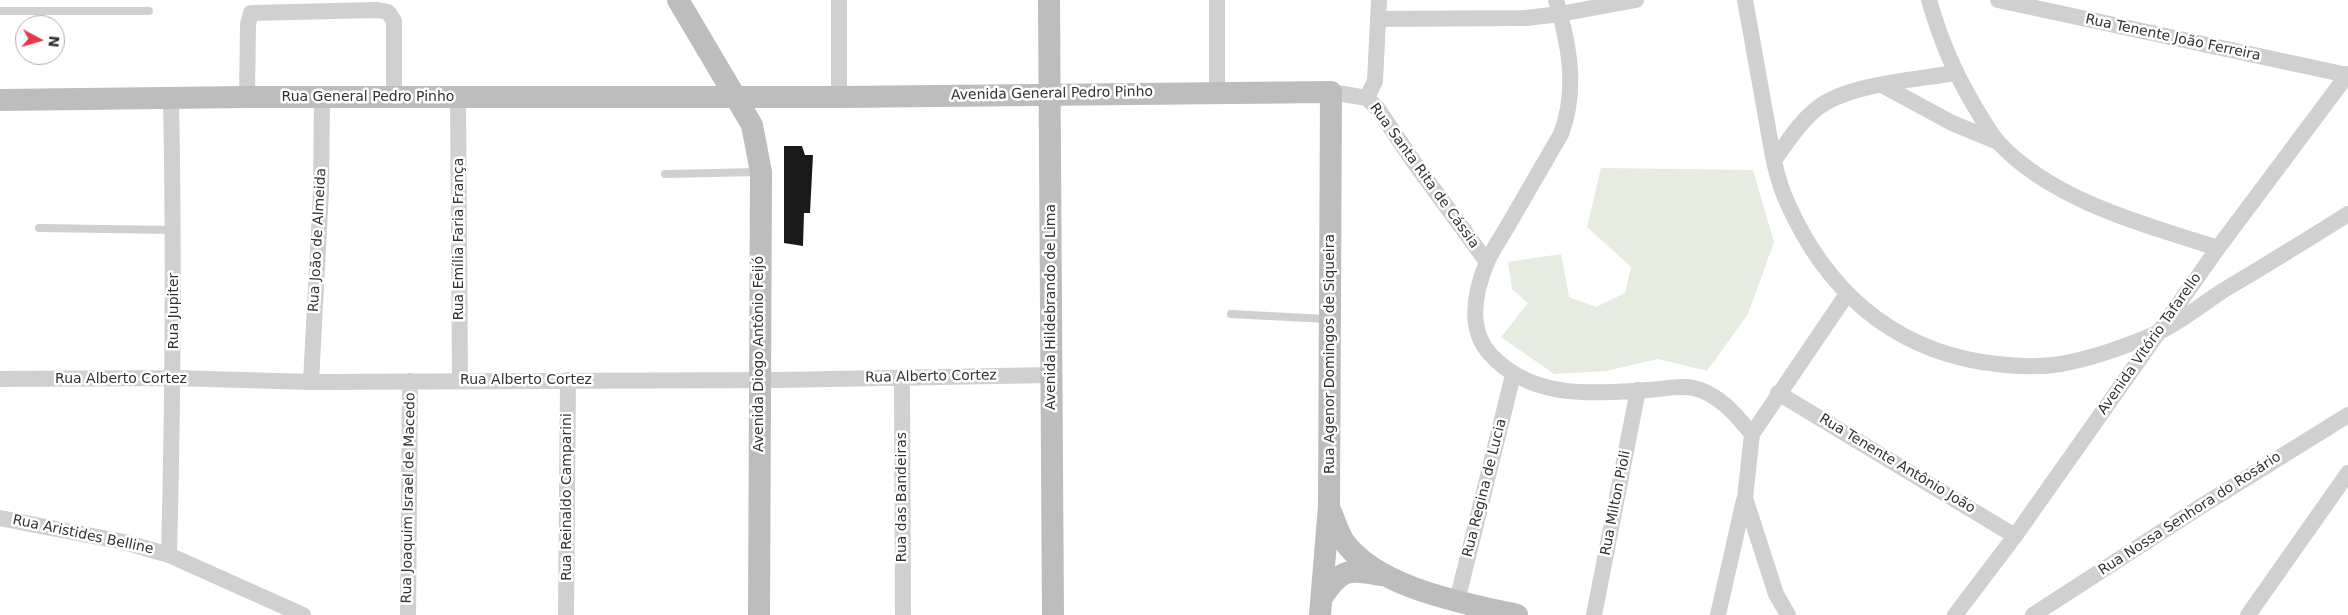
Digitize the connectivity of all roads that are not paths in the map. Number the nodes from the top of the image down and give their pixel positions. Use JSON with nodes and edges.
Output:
{"nodes":[{"id":1,"x":678,"y":0,"type":"edge"},
{"id":2,"x":839,"y":0,"type":"edge"},
{"id":3,"x":1049,"y":0,"type":"edge"},
{"id":4,"x":1217,"y":0,"type":"edge"},
{"id":5,"x":1379,"y":0,"type":"edge"},
{"id":6,"x":1636,"y":0,"type":"edge"},
{"id":7,"x":1745,"y":0,"type":"edge"},
{"id":8,"x":1929,"y":0,"type":"edge"},
{"id":9,"x":1998,"y":0,"type":"edge"},
{"id":10,"x":1558,"y":7,"type":"edge"},
{"id":11,"x":0,"y":11,"type":"edge"},
{"id":12,"x":149,"y":11,"type":"dead end"},
{"id":13,"x":1379,"y":19,"type":"junction"},
{"id":14,"x":1955,"y":73,"type":"junction"},
{"id":15,"x":2348,"y":75,"type":"edge"},
{"id":16,"x":1882,"y":85,"type":"junction"},
{"id":17,"x":1217,"y":92,"type":"junction"},
{"id":18,"x":1330,"y":92,"type":"junction"},
{"id":19,"x":1049,"y":94,"type":"junction"},
{"id":20,"x":247,"y":97,"type":"junction"},
{"id":21,"x":322,"y":97,"type":"junction"},
{"id":22,"x":394,"y":97,"type":"junction"},
{"id":23,"x":458,"y":97,"type":"junction"},
{"id":24,"x":737,"y":97,"type":"junction"},
{"id":25,"x":839,"y":97,"type":"junction"},
{"id":26,"x":171,"y":98,"type":"junction"},
{"id":27,"x":1367,"y":98,"type":"junction"},
{"id":28,"x":0,"y":100,"type":"edge"},
{"id":29,"x":1996,"y":141,"type":"junction"},
{"id":30,"x":1774,"y":160,"type":"junction"},
{"id":31,"x":761,"y":172,"type":"junction"},
{"id":32,"x":666,"y":174,"type":"dead end"},
{"id":33,"x":2348,"y":214,"type":"edge"},
{"id":34,"x":39,"y":228,"type":"dead end"},
{"id":35,"x":174,"y":230,"type":"junction"},
{"id":36,"x":2218,"y":248,"type":"junction"},
{"id":37,"x":1487,"y":262,"type":"junction"},
{"id":38,"x":1847,"y":294,"type":"junction"},
{"id":39,"x":1231,"y":314,"type":"dead end"},
{"id":40,"x":1331,"y":320,"type":"junction"},
{"id":41,"x":2160,"y":332,"type":"junction"},
{"id":42,"x":1051,"y":375,"type":"junction"},
{"id":43,"x":1513,"y":375,"type":"junction"},
{"id":44,"x":173,"y":378,"type":"junction"},
{"id":45,"x":0,"y":379,"type":"edge"},
{"id":46,"x":902,"y":379,"type":"junction"},
{"id":47,"x":460,"y":380,"type":"junction"},
{"id":48,"x":568,"y":380,"type":"junction"},
{"id":49,"x":758,"y":380,"type":"junction"},
{"id":50,"x":410,"y":381,"type":"junction"},
{"id":51,"x":311,"y":382,"type":"junction"},
{"id":52,"x":1638,"y":390,"type":"junction"},
{"id":53,"x":1778,"y":393,"type":"junction"},
{"id":54,"x":2348,"y":415,"type":"edge"},
{"id":55,"x":1752,"y":434,"type":"junction"},
{"id":56,"x":2348,"y":473,"type":"edge"},
{"id":57,"x":1744,"y":498,"type":"junction"},
{"id":58,"x":1329,"y":506,"type":"junction"},
{"id":59,"x":0,"y":518,"type":"edge"},
{"id":60,"x":2015,"y":536,"type":"junction"},
{"id":61,"x":169,"y":555,"type":"junction"},
{"id":62,"x":1382,"y":576,"type":"junction"},
{"id":63,"x":1457,"y":601,"type":"junction"},
{"id":64,"x":1322,"y":606,"type":"edge"},
{"id":65,"x":303,"y":615,"type":"edge"},
{"id":66,"x":408,"y":615,"type":"edge"},
{"id":67,"x":566,"y":615,"type":"edge"},
{"id":68,"x":759,"y":615,"type":"edge"},
{"id":69,"x":903,"y":615,"type":"edge"},
{"id":70,"x":1053,"y":615,"type":"edge"},
{"id":71,"x":1517,"y":615,"type":"edge"},
{"id":72,"x":1594,"y":615,"type":"edge"},
{"id":73,"x":1718,"y":615,"type":"edge"},
{"id":74,"x":1788,"y":615,"type":"edge"},
{"id":75,"x":1956,"y":615,"type":"edge"},
{"id":76,"x":2033,"y":615,"type":"edge"},
{"id":77,"x":2248,"y":615,"type":"edge"}],
"edges":[{"from":1,"to":24,"type":"street","name":"Avenida Diogo Antônio Feijó"},
{"from":2,"to":25,"type":"street"},
{"from":3,"to":19,"type":"street","name":"Avenida Hildebrando de Lima"},
{"from":4,"to":17,"type":"street"},
{"from":5,"to":13,"type":"street","name":"Rua Santa Rita de Cássia"},
{"from":6,"to":10,"type":"street"},
{"from":7,"to":30,"type":"street"},
{"from":8,"to":14,"type":"street"},
{"from":9,"to":15,"type":"street","name":"Rua Tenente João Ferreira"},
{"from":10,"to":13,"type":"street"},
{"from":10,"to":37,"type":"street"},
{"from":11,"to":12,"type":"lane"},
{"from":13,"to":27,"type":"street","name":"Rua Santa Rita de Cássia"},
{"from":14,"to":16,"type":"street"},
{"from":14,"to":29,"type":"street"},
{"from":15,"to":36,"type":"street","name":"Avenida Vitório Tafarello"},
{"from":16,"to":29,"type":"street"},
{"from":16,"to":30,"type":"street"},
{"from":17,"to":18,"type":"street","name":"Avenida General Pedro Pinho"},
{"from":17,"to":19,"type":"street","name":"Avenida General Pedro Pinho"},
{"from":18,"to":27,"type":"street","name":"Avenida General Pedro Pinho"},
{"from":18,"to":40,"type":"street","name":"Rua Agenor Domingos de Siqueira"},
{"from":19,"to":25,"type":"street","name":"Avenida General Pedro Pinho"},
{"from":19,"to":42,"type":"street","name":"Avenida Hildebrando de Lima"},
{"from":20,"to":21,"type":"street","name":"Rua General Pedro Pinho"},
{"from":20,"to":22,"type":"street"},
{"from":20,"to":26,"type":"street","name":"Rua General Pedro Pinho"},
{"from":21,"to":22,"type":"street","name":"Rua General Pedro Pinho"},
{"from":21,"to":51,"type":"street","name":"Rua João de Almeida"},
{"from":22,"to":23,"type":"street","name":"Rua General Pedro Pinho"},
{"from":23,"to":24,"type":"street","name":"Rua General Pedro Pinho"},
{"from":23,"to":47,"type":"street","name":"Rua Emília Faria França"},
{"from":24,"to":25,"type":"street","name":"Avenida General Pedro Pinho"},
{"from":24,"to":31,"type":"street","name":"Avenida Diogo Antônio Feijó"},
{"from":26,"to":28,"type":"street","name":"Rua General Pedro Pinho"},
{"from":26,"to":35,"type":"street","name":"Rua Jupiter"},
{"from":27,"to":37,"type":"street","name":"Rua Santa Rita de Cássia"},
{"from":29,"to":36,"type":"street"},
{"from":30,"to":38,"type":"street"},
{"from":31,"to":32,"type":"lane"},
{"from":31,"to":49,"type":"street","name":"Avenida Diogo Antônio Feijó"},
{"from":33,"to":41,"type":"street"},
{"from":34,"to":35,"type":"lane"},
{"from":35,"to":44,"type":"street","name":"Rua Jupiter"},
{"from":36,"to":41,"type":"street","name":"Avenida Vitório Tafarello"},
{"from":37,"to":43,"type":"street"},
{"from":38,"to":41,"type":"street"},
{"from":38,"to":53,"type":"street"},
{"from":39,"to":40,"type":"lane"},
{"from":40,"to":58,"type":"street","name":"Rua Agenor Domingos de Siqueira"},
{"from":41,"to":60,"type":"street","name":"Avenida Vitório Tafarello"},
{"from":42,"to":46,"type":"street","name":"Rua Alberto Cortez"},
{"from":42,"to":70,"type":"street","name":"Avenida Hildebrando de Lima"},
{"from":43,"to":52,"type":"street"},
{"from":43,"to":63,"type":"street","name":"Rua Regina de Lucia"},
{"from":44,"to":45,"type":"street","name":"Rua Alberto Cortez"},
{"from":44,"to":51,"type":"street","name":"Rua Alberto Cortez"},
{"from":44,"to":61,"type":"street","name":"Rua Jupiter"},
{"from":46,"to":49,"type":"street","name":"Rua Alberto Cortez"},
{"from":46,"to":69,"type":"street","name":"Rua das Bandeiras"},
{"from":47,"to":48,"type":"street","name":"Rua Alberto Cortez"},
{"from":47,"to":50,"type":"street","name":"Rua Alberto Cortez"},
{"from":48,"to":49,"type":"street","name":"Rua Alberto Cortez"},
{"from":48,"to":67,"type":"street","name":"Rua Reinaldo Camparini"},
{"from":49,"to":68,"type":"street","name":"Avenida Diogo Antônio Feijó"},
{"from":50,"to":51,"type":"street","name":"Rua Alberto Cortez"},
{"from":50,"to":66,"type":"street","name":"Rua Joaquim Israel de Macedo"},
{"from":52,"to":55,"type":"street"},
{"from":52,"to":72,"type":"street","name":"Rua Milton Pioli"},
{"from":53,"to":55,"type":"street"},
{"from":53,"to":60,"type":"street","name":"Rua Tenente Antônio João"},
{"from":54,"to":76,"type":"street","name":"Rua Nossa Senhora do Rosário"},
{"from":55,"to":57,"type":"street"},
{"from":56,"to":77,"type":"street"},
{"from":57,"to":73,"type":"street"},
{"from":57,"to":74,"type":"street"},
{"from":58,"to":62,"type":"street"},
{"from":58,"to":64,"type":"street","name":"Rua Agenor Domingos de Siqueira"},
{"from":59,"to":61,"type":"street","name":"Rua Aristides Belline"},
{"from":60,"to":75,"type":"street","name":"Avenida Vitório Tafarello"},
{"from":61,"to":65,"type":"street","name":"Rua Aristides Belline"},
{"from":62,"to":63,"type":"street"},
{"from":62,"to":64,"type":"street"},
{"from":63,"to":71,"type":"street"}]}
